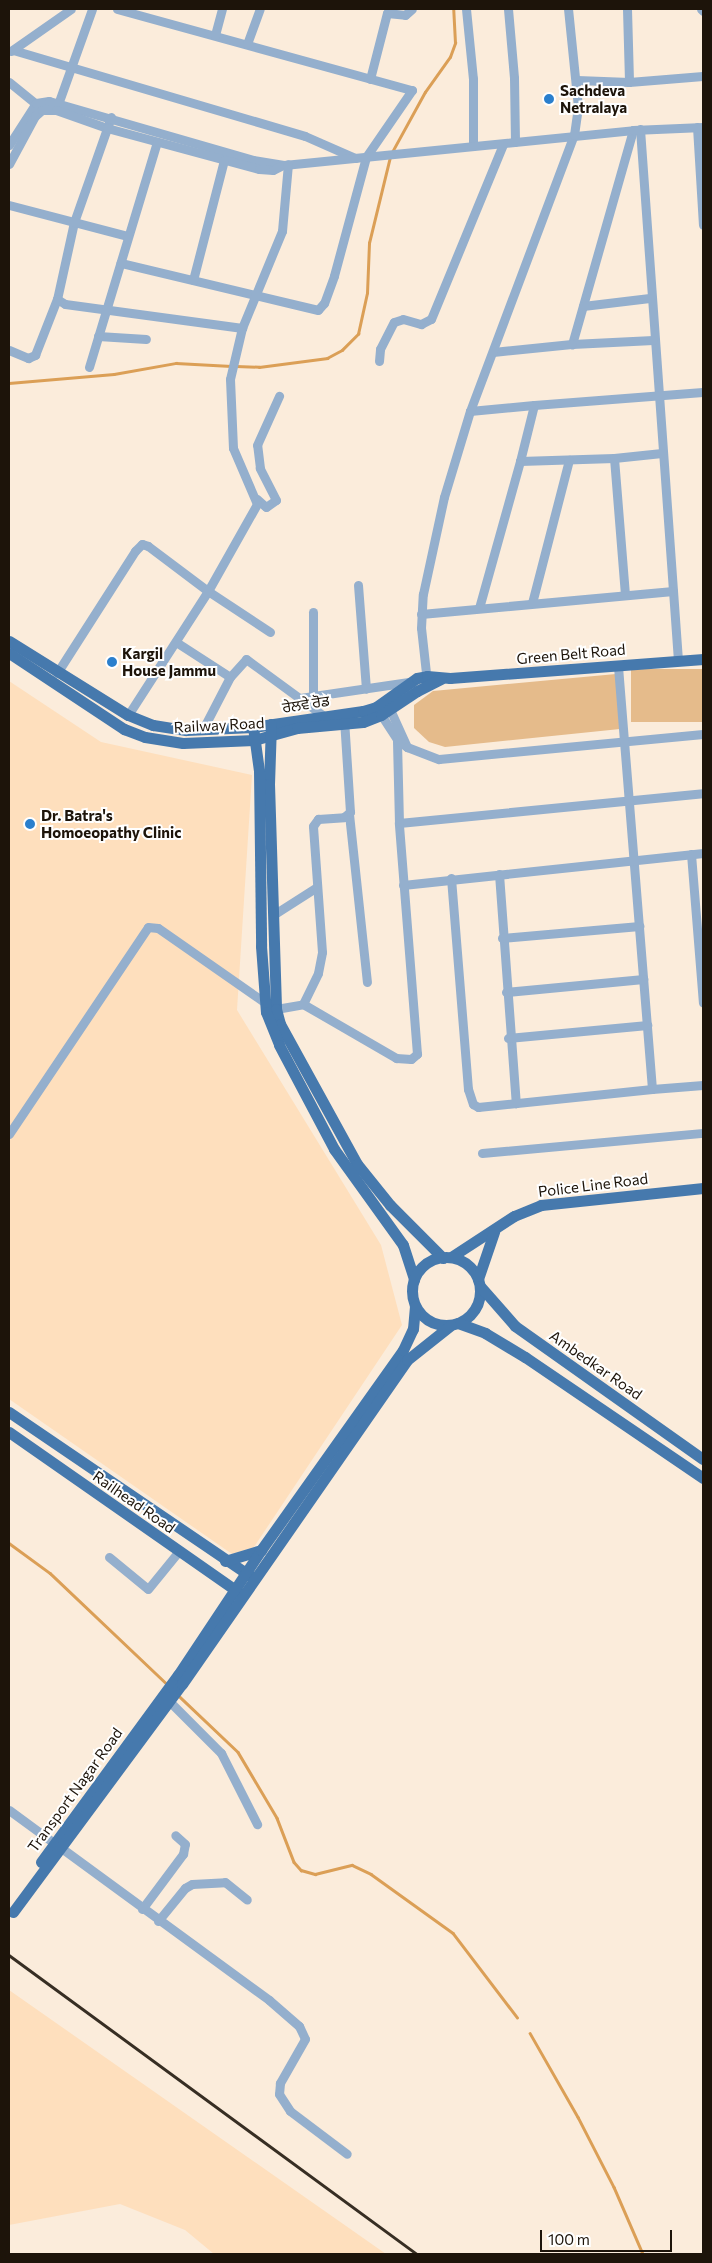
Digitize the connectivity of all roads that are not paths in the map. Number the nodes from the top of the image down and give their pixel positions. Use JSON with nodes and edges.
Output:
{"nodes":[{"id":1,"x":71,"y":9,"type":"edge"},
{"id":2,"x":92,"y":9,"type":"edge"},
{"id":3,"x":122,"y":9,"type":"edge"},
{"id":4,"x":222,"y":9,"type":"edge"},
{"id":5,"x":260,"y":9,"type":"edge"},
{"id":6,"x":412,"y":9,"type":"edge"},
{"id":7,"x":466,"y":9,"type":"edge"},
{"id":8,"x":508,"y":9,"type":"edge"},
{"id":9,"x":568,"y":9,"type":"edge"},
{"id":10,"x":627,"y":9,"type":"edge"},
{"id":11,"x":215,"y":35,"type":"junction"},
{"id":12,"x":247,"y":44,"type":"junction"},
{"id":13,"x":11,"y":51,"type":"edge"},
{"id":14,"x":72,"y":67,"type":"junction"},
{"id":15,"x":703,"y":76,"type":"edge"},
{"id":16,"x":370,"y":79,"type":"junction"},
{"id":17,"x":577,"y":80,"type":"junction"},
{"id":18,"x":9,"y":82,"type":"edge"},
{"id":19,"x":629,"y":82,"type":"junction"},
{"id":20,"x":58,"y":106,"type":"junction"},
{"id":21,"x":39,"y":107,"type":"junction"},
{"id":22,"x":111,"y":117,"type":"junction"},
{"id":23,"x":700,"y":127,"type":"edge"},
{"id":24,"x":107,"y":128,"type":"junction"},
{"id":25,"x":636,"y":130,"type":"junction"},
{"id":26,"x":574,"y":135,"type":"junction"},
{"id":27,"x":157,"y":142,"type":"junction"},
{"id":28,"x":515,"y":142,"type":"junction"},
{"id":29,"x":503,"y":144,"type":"junction"},
{"id":30,"x":9,"y":145,"type":"edge"},
{"id":31,"x":473,"y":146,"type":"junction"},
{"id":32,"x":370,"y":157,"type":"junction"},
{"id":33,"x":356,"y":158,"type":"junction"},
{"id":34,"x":224,"y":160,"type":"junction"},
{"id":35,"x":9,"y":164,"type":"edge"},
{"id":36,"x":286,"y":165,"type":"junction"},
{"id":37,"x":702,"y":198,"type":"edge"},
{"id":38,"x":9,"y":204,"type":"edge"},
{"id":39,"x":74,"y":222,"type":"junction"},
{"id":40,"x":703,"y":225,"type":"edge"},
{"id":41,"x":127,"y":236,"type":"junction"},
{"id":42,"x":121,"y":263,"type":"junction"},
{"id":43,"x":193,"y":280,"type":"junction"},
{"id":44,"x":255,"y":295,"type":"junction"},
{"id":45,"x":650,"y":298,"type":"junction"},
{"id":46,"x":57,"y":299,"type":"junction"},
{"id":47,"x":583,"y":306,"type":"junction"},
{"id":48,"x":105,"y":309,"type":"junction"},
{"id":49,"x":242,"y":328,"type":"junction"},
{"id":50,"x":98,"y":336,"type":"junction"},
{"id":51,"x":146,"y":339,"type":"dead end"},
{"id":52,"x":653,"y":340,"type":"junction"},
{"id":53,"x":572,"y":344,"type":"junction"},
{"id":54,"x":9,"y":350,"type":"edge"},
{"id":55,"x":493,"y":352,"type":"junction"},
{"id":56,"x":379,"y":361,"type":"dead end"},
{"id":57,"x":89,"y":367,"type":"dead end"},
{"id":58,"x":703,"y":392,"type":"edge"},
{"id":59,"x":279,"y":396,"type":"dead end"},
{"id":60,"x":659,"y":396,"type":"junction"},
{"id":61,"x":534,"y":405,"type":"junction"},
{"id":62,"x":470,"y":411,"type":"junction"},
{"id":63,"x":662,"y":453,"type":"junction"},
{"id":64,"x":614,"y":458,"type":"junction"},
{"id":65,"x":568,"y":460,"type":"junction"},
{"id":66,"x":520,"y":461,"type":"junction"},
{"id":67,"x":257,"y":499,"type":"junction"},
{"id":68,"x":358,"y":586,"type":"dead end"},
{"id":69,"x":208,"y":591,"type":"junction"},
{"id":70,"x":673,"y":591,"type":"junction"},
{"id":71,"x":625,"y":595,"type":"junction"},
{"id":72,"x":532,"y":603,"type":"junction"},
{"id":73,"x":479,"y":608,"type":"junction"},
{"id":74,"x":313,"y":612,"type":"dead end"},
{"id":75,"x":422,"y":614,"type":"junction"},
{"id":76,"x":270,"y":632,"type":"dead end"},
{"id":77,"x":9,"y":641,"type":"edge"},
{"id":78,"x":176,"y":642,"type":"junction"},
{"id":79,"x":9,"y":653,"type":"edge"},
{"id":80,"x":703,"y":658,"type":"edge"},
{"id":81,"x":678,"y":660,"type":"junction"},
{"id":82,"x":618,"y":665,"type":"junction"},
{"id":83,"x":57,"y":673,"type":"junction"},
{"id":84,"x":230,"y":677,"type":"junction"},
{"id":85,"x":441,"y":679,"type":"joint"},
{"id":86,"x":427,"y":680,"type":"junction"},
{"id":87,"x":409,"y":682,"type":"junction"},
{"id":88,"x":366,"y":689,"type":"junction"},
{"id":89,"x":313,"y":696,"type":"junction"},
{"id":90,"x":300,"y":698,"type":"junction"},
{"id":91,"x":383,"y":708,"type":"junction"},
{"id":92,"x":128,"y":715,"type":"junction"},
{"id":93,"x":324,"y":716,"type":"junction"},
{"id":94,"x":344,"y":719,"type":"junction"},
{"id":95,"x":271,"y":724,"type":"junction"},
{"id":96,"x":253,"y":727,"type":"junction"},
{"id":97,"x":203,"y":728,"type":"junction"},
{"id":98,"x":703,"y":734,"type":"edge"},
{"id":99,"x":272,"y":737,"type":"junction"},
{"id":100,"x":396,"y":739,"type":"junction"},
{"id":101,"x":254,"y":740,"type":"junction"},
{"id":102,"x":624,"y":742,"type":"junction"},
{"id":103,"x":407,"y":747,"type":"junction"},
{"id":104,"x":703,"y":793,"type":"edge"},
{"id":105,"x":629,"y":800,"type":"junction"},
{"id":106,"x":349,"y":814,"type":"junction"},
{"id":107,"x":399,"y":823,"type":"junction"},
{"id":108,"x":703,"y":853,"type":"edge"},
{"id":109,"x":691,"y":854,"type":"junction"},
{"id":110,"x":634,"y":860,"type":"junction"},
{"id":111,"x":499,"y":874,"type":"junction"},
{"id":112,"x":451,"y":878,"type":"junction"},
{"id":113,"x":403,"y":885,"type":"junction"},
{"id":114,"x":317,"y":887,"type":"junction"},
{"id":115,"x":273,"y":915,"type":"junction"},
{"id":116,"x":639,"y":926,"type":"junction"},
{"id":117,"x":502,"y":938,"type":"junction"},
{"id":118,"x":643,"y":979,"type":"junction"},
{"id":119,"x":367,"y":982,"type":"dead end"},
{"id":120,"x":506,"y":992,"type":"junction"},
{"id":121,"x":264,"y":1002,"type":"junction"},
{"id":122,"x":703,"y":1003,"type":"edge"},
{"id":123,"x":304,"y":1004,"type":"junction"},
{"id":124,"x":276,"y":1008,"type":"junction"},
{"id":125,"x":647,"y":1026,"type":"junction"},
{"id":126,"x":508,"y":1038,"type":"junction"},
{"id":127,"x":703,"y":1085,"type":"edge"},
{"id":128,"x":652,"y":1089,"type":"junction"},
{"id":129,"x":516,"y":1103,"type":"junction"},
{"id":130,"x":703,"y":1133,"type":"edge"},
{"id":131,"x":9,"y":1134,"type":"edge"},
{"id":132,"x":482,"y":1153,"type":"dead end"},
{"id":133,"x":703,"y":1188,"type":"edge"},
{"id":134,"x":494,"y":1232,"type":"junction"},
{"id":135,"x":447,"y":1257,"type":"junction"},
{"id":136,"x":414,"y":1279,"type":"junction"},
{"id":137,"x":479,"y":1282,"type":"junction"},
{"id":138,"x":415,"y":1306,"type":"junction"},
{"id":139,"x":454,"y":1324,"type":"junction"},
{"id":140,"x":9,"y":1412,"type":"edge"},
{"id":141,"x":9,"y":1432,"type":"edge"},
{"id":142,"x":703,"y":1459,"type":"edge"},
{"id":143,"x":703,"y":1478,"type":"edge"},
{"id":144,"x":261,"y":1550,"type":"junction"},
{"id":145,"x":178,"y":1551,"type":"junction"},
{"id":146,"x":109,"y":1556,"type":"dead end"},
{"id":147,"x":225,"y":1561,"type":"junction"},
{"id":148,"x":250,"y":1576,"type":"junction"},
{"id":149,"x":217,"y":1578,"type":"junction"},
{"id":150,"x":239,"y":1593,"type":"junction"},
{"id":151,"x":225,"y":1605,"type":"junction"},
{"id":152,"x":178,"y":1679,"type":"junction"},
{"id":153,"x":169,"y":1696,"type":"junction"},
{"id":154,"x":9,"y":1810,"type":"edge"},
{"id":155,"x":257,"y":1824,"type":"dead end"},
{"id":156,"x":175,"y":1834,"type":"dead end"},
{"id":157,"x":57,"y":1845,"type":"junction"},
{"id":158,"x":247,"y":1900,"type":"dead end"},
{"id":159,"x":11,"y":1909,"type":"edge"},
{"id":160,"x":142,"y":1909,"type":"junction"},
{"id":161,"x":158,"y":1921,"type":"junction"},
{"id":162,"x":347,"y":2154,"type":"dead end"}],
"edges":[{"from":1,"to":13,"type":"street"},
{"from":2,"to":14,"type":"street"},
{"from":3,"to":11,"type":"street"},
{"from":4,"to":11,"type":"street"},
{"from":5,"to":12,"type":"street"},
{"from":6,"to":16,"type":"street"},
{"from":7,"to":31,"type":"street"},
{"from":8,"to":28,"type":"street"},
{"from":9,"to":17,"type":"street"},
{"from":10,"to":19,"type":"street"},
{"from":11,"to":12,"type":"street"},
{"from":12,"to":16,"type":"street"},
{"from":13,"to":14,"type":"street"},
{"from":14,"to":20,"type":"street"},
{"from":14,"to":33,"type":"street"},
{"from":15,"to":19,"type":"street"},
{"from":16,"to":32,"type":"street"},
{"from":17,"to":19,"type":"street"},
{"from":17,"to":26,"type":"street"},
{"from":18,"to":21,"type":"street"},
{"from":20,"to":21,"type":"street"},
{"from":20,"to":22,"type":"street"},
{"from":20,"to":24,"type":"street"},
{"from":21,"to":30,"type":"street"},
{"from":21,"to":35,"type":"street"},
{"from":22,"to":24,"type":"street"},
{"from":22,"to":36,"type":"street"},
{"from":23,"to":25,"type":"street"},
{"from":23,"to":37,"type":"street"},
{"from":24,"to":27,"type":"street"},
{"from":24,"to":39,"type":"street"},
{"from":25,"to":26,"type":"street"},
{"from":25,"to":45,"type":"street"},
{"from":25,"to":47,"type":"street"},
{"from":26,"to":28,"type":"street"},
{"from":26,"to":55,"type":"street"},
{"from":27,"to":34,"type":"street"},
{"from":27,"to":41,"type":"street"},
{"from":28,"to":29,"type":"street"},
{"from":29,"to":31,"type":"street"},
{"from":29,"to":56,"type":"street"},
{"from":31,"to":32,"type":"street"},
{"from":32,"to":33,"type":"street"},
{"from":32,"to":44,"type":"street"},
{"from":33,"to":36,"type":"street"},
{"from":34,"to":36,"type":"street"},
{"from":34,"to":43,"type":"street"},
{"from":36,"to":44,"type":"street"},
{"from":37,"to":40,"type":"street"},
{"from":38,"to":39,"type":"street"},
{"from":39,"to":41,"type":"street"},
{"from":39,"to":46,"type":"street"},
{"from":41,"to":42,"type":"street"},
{"from":42,"to":43,"type":"street"},
{"from":42,"to":48,"type":"street"},
{"from":43,"to":44,"type":"street"},
{"from":44,"to":49,"type":"street"},
{"from":45,"to":47,"type":"street"},
{"from":45,"to":52,"type":"street"},
{"from":46,"to":48,"type":"street"},
{"from":46,"to":54,"type":"street"},
{"from":47,"to":53,"type":"street"},
{"from":48,"to":49,"type":"street"},
{"from":48,"to":50,"type":"street"},
{"from":49,"to":67,"type":"street"},
{"from":50,"to":51,"type":"street"},
{"from":50,"to":57,"type":"street"},
{"from":52,"to":53,"type":"street"},
{"from":52,"to":60,"type":"street"},
{"from":53,"to":55,"type":"street"},
{"from":55,"to":62,"type":"street"},
{"from":58,"to":60,"type":"street"},
{"from":59,"to":67,"type":"street"},
{"from":60,"to":61,"type":"street"},
{"from":60,"to":63,"type":"street"},
{"from":61,"to":62,"type":"street"},
{"from":61,"to":66,"type":"street"},
{"from":62,"to":75,"type":"street"},
{"from":63,"to":64,"type":"street"},
{"from":63,"to":70,"type":"street"},
{"from":64,"to":65,"type":"street"},
{"from":64,"to":71,"type":"street"},
{"from":65,"to":66,"type":"street"},
{"from":65,"to":72,"type":"street"},
{"from":66,"to":73,"type":"street"},
{"from":67,"to":69,"type":"street"},
{"from":68,"to":88,"type":"street"},
{"from":69,"to":76,"type":"street"},
{"from":69,"to":78,"type":"street"},
{"from":69,"to":83,"type":"street"},
{"from":70,"to":71,"type":"street"},
{"from":70,"to":81,"type":"street"},
{"from":71,"to":72,"type":"street"},
{"from":72,"to":73,"type":"street"},
{"from":73,"to":75,"type":"street"},
{"from":74,"to":89,"type":"street"},
{"from":75,"to":86,"type":"street"},
{"from":77,"to":83,"type":"main road","name":"ਰੇਲਵੇ ਰੋਡ"},
{"from":78,"to":84,"type":"street"},
{"from":78,"to":92,"type":"street"},
{"from":79,"to":101,"type":"main road","name":"Railway Road"},
{"from":80,"to":81,"type":"main road","name":"Green Belt Road"},
{"from":81,"to":82,"type":"main road","name":"Green Belt Road"},
{"from":82,"to":85,"type":"main road","name":"Green Belt Road"},
{"from":82,"to":102,"type":"street"},
{"from":83,"to":92,"type":"main road","name":"ਰੇਲਵੇ ਰੋਡ"},
{"from":84,"to":90,"type":"street"},
{"from":84,"to":97,"type":"street"},
{"from":85,"to":86,"type":"main road","name":"Railway Road"},
{"from":86,"to":87,"type":"main road"},
{"from":86,"to":91,"type":"main road","name":"Railway Road"},
{"from":87,"to":88,"type":"street"},
{"from":87,"to":91,"type":"main road"},
{"from":88,"to":89,"type":"street"},
{"from":89,"to":90,"type":"street"},
{"from":90,"to":93,"type":"street"},
{"from":91,"to":94,"type":"main road","name":"Railway Road"},
{"from":91,"to":100,"type":"street"},
{"from":91,"to":103,"type":"street"},
{"from":92,"to":97,"type":"main road","name":"ਰੇਲਵੇ ਰੋਡ"},
{"from":93,"to":94,"type":"main road","name":"ਰੇਲਵੇ ਰੋਡ"},
{"from":93,"to":95,"type":"main road","name":"ਰੇਲਵੇ ਰੋਡ"},
{"from":94,"to":99,"type":"main road","name":"Railway Road"},
{"from":94,"to":106,"type":"street"},
{"from":95,"to":96,"type":"main road","name":"ਰੇਲਵੇ ਰੋਡ"},
{"from":95,"to":99,"type":"main road"},
{"from":96,"to":97,"type":"main road","name":"ਰੇਲਵੇ ਰੋਡ"},
{"from":96,"to":101,"type":"main road"},
{"from":98,"to":102,"type":"street"},
{"from":99,"to":101,"type":"main road","name":"Railway Road"},
{"from":99,"to":115,"type":"main road"},
{"from":100,"to":103,"type":"street"},
{"from":100,"to":107,"type":"street"},
{"from":101,"to":121,"type":"main road"},
{"from":102,"to":103,"type":"street"},
{"from":102,"to":105,"type":"street"},
{"from":104,"to":105,"type":"street"},
{"from":105,"to":107,"type":"street"},
{"from":105,"to":110,"type":"street"},
{"from":106,"to":114,"type":"street"},
{"from":106,"to":119,"type":"street"},
{"from":107,"to":113,"type":"street"},
{"from":108,"to":109,"type":"street"},
{"from":109,"to":110,"type":"street"},
{"from":109,"to":122,"type":"street"},
{"from":110,"to":111,"type":"street"},
{"from":110,"to":116,"type":"street"},
{"from":111,"to":112,"type":"street"},
{"from":111,"to":117,"type":"street"},
{"from":112,"to":113,"type":"street"},
{"from":112,"to":129,"type":"street"},
{"from":113,"to":123,"type":"street"},
{"from":114,"to":115,"type":"street"},
{"from":114,"to":123,"type":"street"},
{"from":115,"to":124,"type":"main road"},
{"from":116,"to":117,"type":"street"},
{"from":116,"to":118,"type":"street"},
{"from":117,"to":120,"type":"street"},
{"from":118,"to":120,"type":"street"},
{"from":118,"to":125,"type":"street"},
{"from":120,"to":126,"type":"street"},
{"from":121,"to":131,"type":"street"},
{"from":121,"to":136,"type":"main road"},
{"from":123,"to":124,"type":"street"},
{"from":124,"to":135,"type":"main road"},
{"from":125,"to":126,"type":"street"},
{"from":125,"to":128,"type":"street"},
{"from":126,"to":129,"type":"street"},
{"from":127,"to":128,"type":"street"},
{"from":128,"to":129,"type":"street"},
{"from":130,"to":132,"type":"street"},
{"from":133,"to":134,"type":"main road","name":"Police Line Road"},
{"from":134,"to":135,"type":"main road","name":"Police Line Road"},
{"from":134,"to":137,"type":"main road"},
{"from":135,"to":136,"type":"main road"},
{"from":135,"to":137,"type":"main road"},
{"from":136,"to":138,"type":"main road"},
{"from":137,"to":139,"type":"main road"},
{"from":137,"to":142,"type":"main road","name":"Ambedkar Road"},
{"from":138,"to":139,"type":"main road"},
{"from":138,"to":144,"type":"main road"},
{"from":139,"to":143,"type":"main road"},
{"from":139,"to":148,"type":"main road"},
{"from":140,"to":147,"type":"main road","name":"Railhead Road"},
{"from":141,"to":145,"type":"main road","name":"Railhead Road"},
{"from":144,"to":147,"type":"main road"},
{"from":144,"to":148,"type":"main road"},
{"from":145,"to":146,"type":"street"},
{"from":145,"to":149,"type":"main road","name":"Railhead Road"},
{"from":147,"to":148,"type":"main road","name":"Railhead Road"},
{"from":148,"to":150,"type":"main road"},
{"from":149,"to":150,"type":"main road","name":"Railhead Road"},
{"from":149,"to":151,"type":"main road"},
{"from":150,"to":151,"type":"main road"},
{"from":150,"to":152,"type":"main road"},
{"from":151,"to":152,"type":"main road"},
{"from":152,"to":153,"type":"main road","name":"Transport Nagar Road"},
{"from":153,"to":155,"type":"street"},
{"from":153,"to":157,"type":"main road","name":"Transport Nagar Road"},
{"from":154,"to":157,"type":"street"},
{"from":156,"to":160,"type":"street"},
{"from":157,"to":159,"type":"main road","name":"Transport Nagar Road"},
{"from":157,"to":160,"type":"street"},
{"from":158,"to":161,"type":"street"},
{"from":160,"to":161,"type":"street"},
{"from":161,"to":162,"type":"street"}]}
